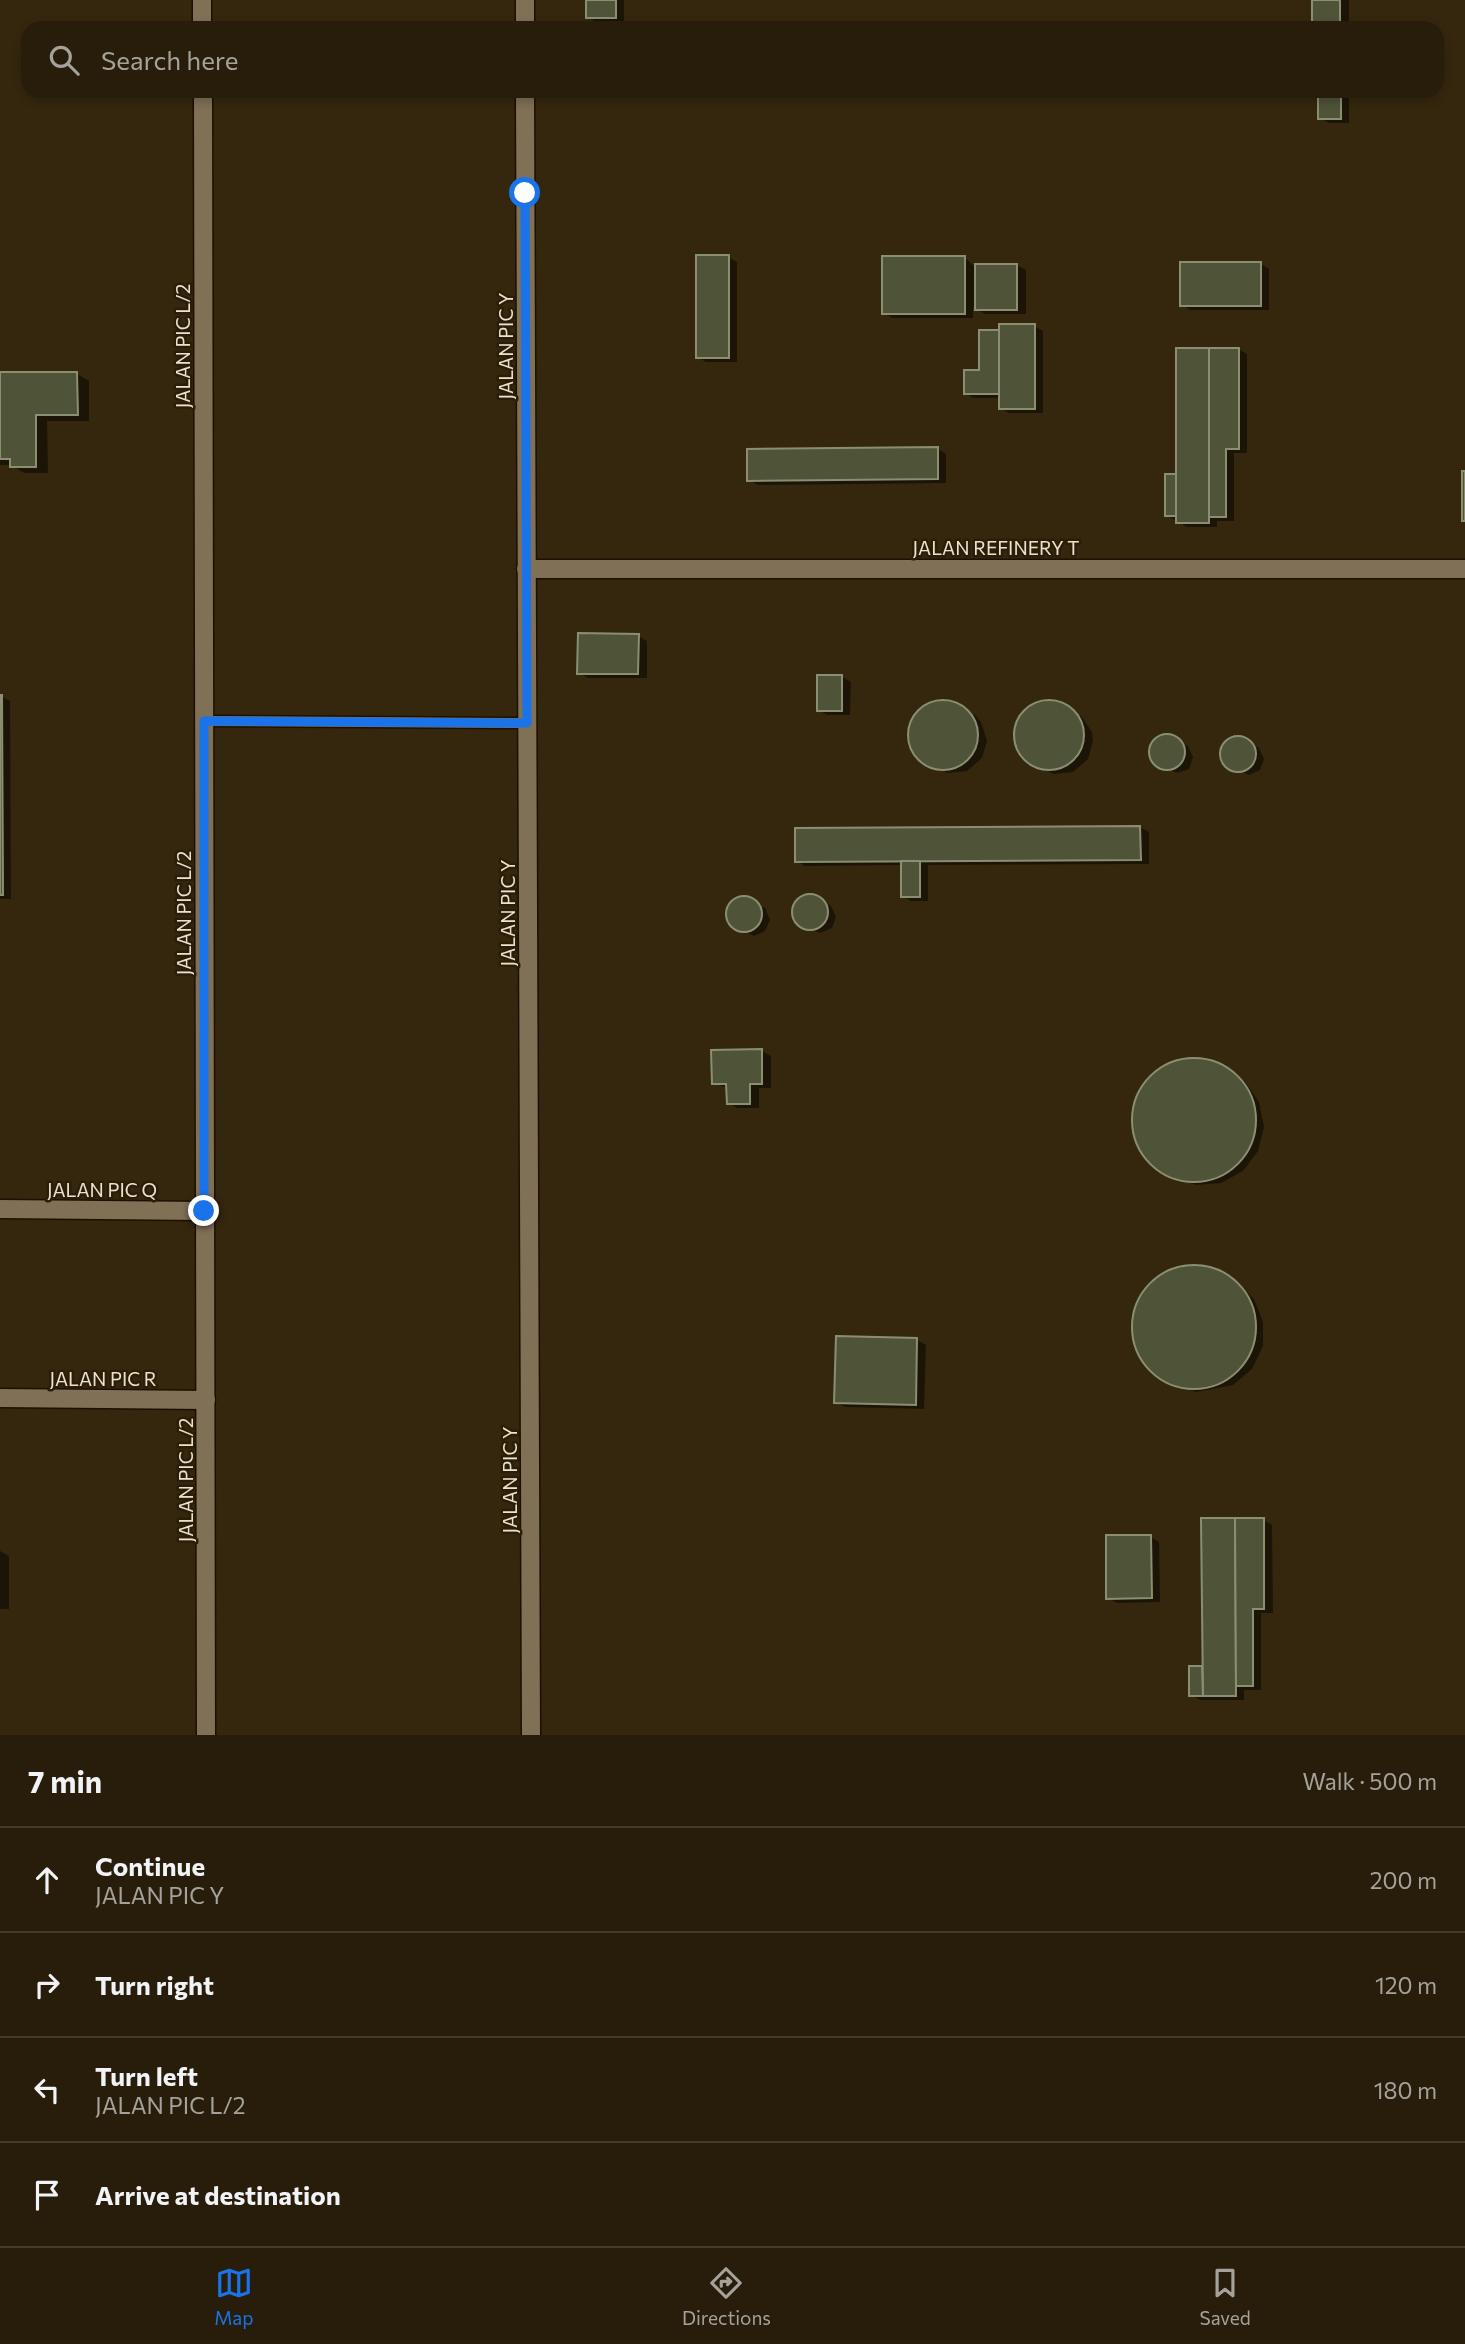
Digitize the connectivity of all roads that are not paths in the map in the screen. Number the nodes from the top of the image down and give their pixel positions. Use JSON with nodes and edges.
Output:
{"nodes":[{"id":1,"x":202,"y":0,"type":"edge"},
{"id":2,"x":525,"y":0,"type":"edge"},
{"id":3,"x":202,"y":21,"type":"edge"},
{"id":4,"x":525,"y":21,"type":"edge"},
{"id":5,"x":203,"y":98,"type":"edge"},
{"id":6,"x":525,"y":98,"type":"edge"},
{"id":7,"x":527,"y":569,"type":"junction"},
{"id":8,"x":1465,"y":569,"type":"edge"},
{"id":9,"x":204,"y":721,"type":"junction"},
{"id":10,"x":527,"y":723,"type":"junction"},
{"id":11,"x":0,"y":1209,"type":"edge"},
{"id":12,"x":204,"y":1211,"type":"junction"},
{"id":13,"x":0,"y":1398,"type":"edge"},
{"id":14,"x":206,"y":1400,"type":"junction"},
{"id":15,"x":206,"y":1735,"type":"edge"},
{"id":16,"x":530,"y":1735,"type":"edge"}],
"edges":[{"from":1,"to":3,"type":"street"},
{"from":2,"to":4,"type":"street"},
{"from":5,"to":9,"type":"street","name":"JALAN PIC L/2"},
{"from":6,"to":7,"type":"street","name":"JALAN PIC Y"},
{"from":7,"to":8,"type":"street","name":"JALAN REFINERY T"},
{"from":7,"to":10,"type":"street","name":"JALAN PIC Y"},
{"from":9,"to":10,"type":"lane"},
{"from":9,"to":12,"type":"street","name":"JALAN PIC L/2"},
{"from":10,"to":16,"type":"street","name":"JALAN PIC Y"},
{"from":11,"to":12,"type":"street","name":"JALAN PIC Q"},
{"from":12,"to":14,"type":"street","name":"JALAN PIC L/2"},
{"from":13,"to":14,"type":"street","name":"JALAN PIC R"},
{"from":14,"to":15,"type":"street","name":"JALAN PIC L/2"}]}
